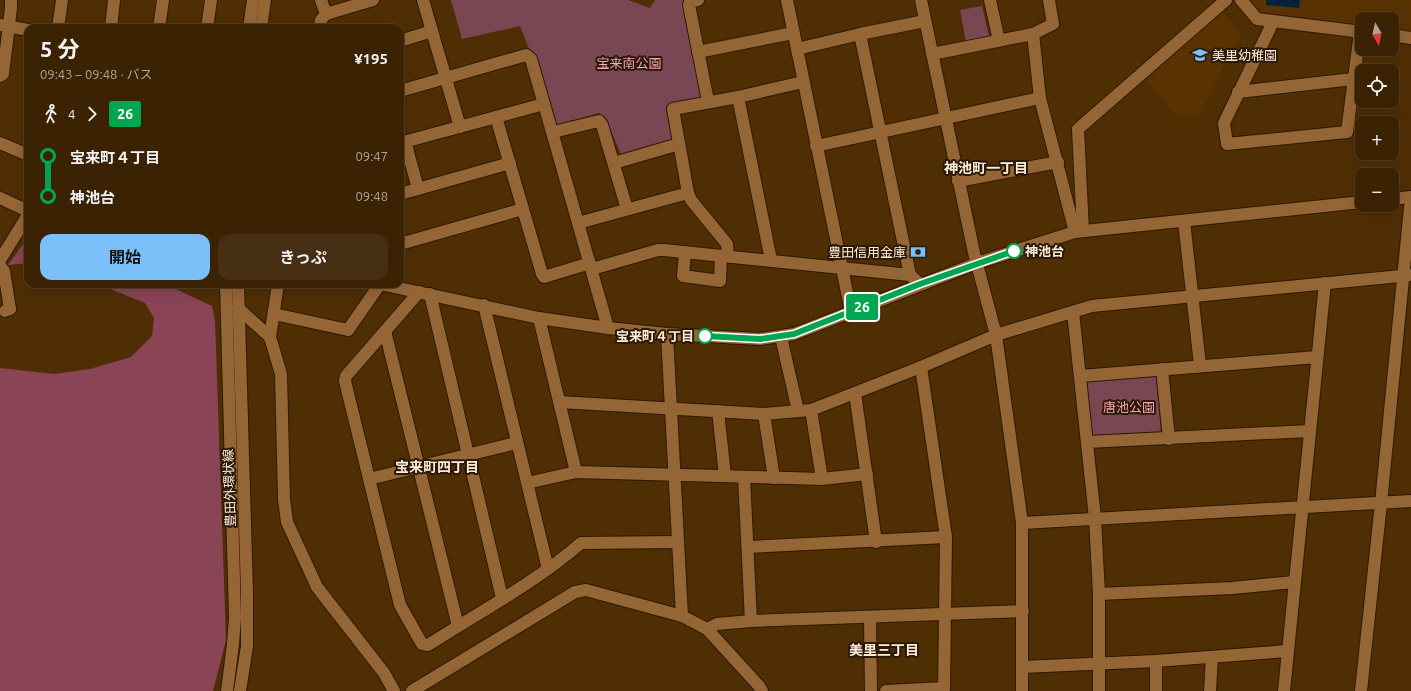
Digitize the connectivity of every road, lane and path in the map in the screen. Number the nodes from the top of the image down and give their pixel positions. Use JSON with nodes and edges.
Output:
{"nodes":[{"id":1,"x":11,"y":0,"type":"edge"},
{"id":2,"x":62,"y":0,"type":"edge"},
{"id":3,"x":114,"y":0,"type":"edge"},
{"id":4,"x":163,"y":0,"type":"edge"},
{"id":5,"x":211,"y":0,"type":"edge"},
{"id":6,"x":252,"y":0,"type":"edge"},
{"id":7,"x":265,"y":0,"type":"edge"},
{"id":8,"x":321,"y":0,"type":"edge"},
{"id":9,"x":423,"y":0,"type":"edge"},
{"id":10,"x":698,"y":0,"type":"edge"},
{"id":11,"x":787,"y":0,"type":"edge"},
{"id":12,"x":921,"y":0,"type":"edge"},
{"id":13,"x":990,"y":0,"type":"edge"},
{"id":14,"x":1049,"y":0,"type":"edge"},
{"id":15,"x":1226,"y":0,"type":"edge"},
{"id":16,"x":1241,"y":0,"type":"edge"},
{"id":17,"x":367,"y":1,"type":"edge"},
{"id":18,"x":326,"y":14,"type":"junction"},
{"id":19,"x":925,"y":21,"type":"junction"},
{"id":20,"x":1273,"y":22,"type":"junction"},
{"id":21,"x":59,"y":24,"type":"edge"},
{"id":22,"x":111,"y":24,"type":"edge"},
{"id":23,"x":160,"y":24,"type":"edge"},
{"id":24,"x":208,"y":24,"type":"edge"},
{"id":25,"x":249,"y":24,"type":"edge"},
{"id":26,"x":262,"y":24,"type":"edge"},
{"id":27,"x":320,"y":24,"type":"edge"},
{"id":28,"x":5,"y":26,"type":"edge"},
{"id":29,"x":24,"y":29,"type":"edge"},
{"id":30,"x":432,"y":31,"type":"junction"},
{"id":31,"x":1355,"y":31,"type":"edge"},
{"id":32,"x":793,"y":33,"type":"junction"},
{"id":33,"x":860,"y":34,"type":"junction"},
{"id":34,"x":1033,"y":34,"type":"junction"},
{"id":35,"x":1399,"y":37,"type":"edge"},
{"id":36,"x":1411,"y":38,"type":"edge"},
{"id":37,"x":404,"y":40,"type":"edge"},
{"id":38,"x":999,"y":41,"type":"junction"},
{"id":39,"x":797,"y":49,"type":"junction"},
{"id":40,"x":698,"y":52,"type":"junction"},
{"id":41,"x":932,"y":54,"type":"junction"},
{"id":42,"x":1357,"y":56,"type":"edge"},
{"id":43,"x":0,"y":76,"type":"edge"},
{"id":44,"x":446,"y":78,"type":"junction"},
{"id":45,"x":1353,"y":79,"type":"junction"},
{"id":46,"x":803,"y":82,"type":"junction"},
{"id":47,"x":404,"y":90,"type":"edge"},
{"id":48,"x":1238,"y":92,"type":"junction"},
{"id":49,"x":738,"y":97,"type":"junction"},
{"id":50,"x":1040,"y":98,"type":"junction"},
{"id":51,"x":708,"y":101,"type":"junction"},
{"id":52,"x":544,"y":104,"type":"junction"},
{"id":53,"x":496,"y":116,"type":"junction"},
{"id":54,"x":944,"y":118,"type":"junction"},
{"id":55,"x":460,"y":127,"type":"junction"},
{"id":56,"x":880,"y":131,"type":"junction"},
{"id":57,"x":553,"y":132,"type":"junction"},
{"id":58,"x":404,"y":141,"type":"edge"},
{"id":59,"x":0,"y":143,"type":"edge"},
{"id":60,"x":679,"y":144,"type":"junction"},
{"id":61,"x":816,"y":146,"type":"junction"},
{"id":62,"x":404,"y":148,"type":"edge"},
{"id":63,"x":24,"y":153,"type":"edge"},
{"id":64,"x":1058,"y":162,"type":"junction"},
{"id":65,"x":510,"y":163,"type":"junction"},
{"id":66,"x":614,"y":163,"type":"junction"},
{"id":67,"x":958,"y":181,"type":"junction"},
{"id":68,"x":418,"y":189,"type":"junction"},
{"id":69,"x":404,"y":193,"type":"edge"},
{"id":70,"x":688,"y":193,"type":"junction"},
{"id":71,"x":1411,"y":197,"type":"edge"},
{"id":72,"x":0,"y":198,"type":"edge"},
{"id":73,"x":1399,"y":198,"type":"edge"},
{"id":74,"x":1355,"y":203,"type":"edge"},
{"id":75,"x":24,"y":209,"type":"edge"},
{"id":76,"x":523,"y":209,"type":"junction"},
{"id":77,"x":627,"y":209,"type":"junction"},
{"id":78,"x":1184,"y":221,"type":"junction"},
{"id":79,"x":24,"y":222,"type":"edge"},
{"id":80,"x":578,"y":223,"type":"junction"},
{"id":81,"x":1079,"y":232,"type":"junction"},
{"id":82,"x":404,"y":243,"type":"edge"},
{"id":83,"x":684,"y":252,"type":"junction"},
{"id":84,"x":725,"y":256,"type":"junction"},
{"id":85,"x":0,"y":260,"type":"edge"},
{"id":86,"x":771,"y":260,"type":"junction"},
{"id":87,"x":977,"y":263,"type":"junction"},
{"id":88,"x":0,"y":266,"type":"edge"},
{"id":89,"x":591,"y":266,"type":"junction"},
{"id":90,"x":841,"y":269,"type":"junction"},
{"id":91,"x":1408,"y":275,"type":"edge"},
{"id":92,"x":910,"y":276,"type":"junction"},
{"id":93,"x":1325,"y":283,"type":"junction"},
{"id":94,"x":920,"y":284,"type":"junction"},
{"id":95,"x":226,"y":288,"type":"edge"},
{"id":96,"x":238,"y":288,"type":"edge"},
{"id":97,"x":277,"y":288,"type":"edge"},
{"id":98,"x":377,"y":288,"type":"edge"},
{"id":99,"x":400,"y":288,"type":"edge"},
{"id":100,"x":424,"y":293,"type":"junction"},
{"id":101,"x":1192,"y":296,"type":"junction"},
{"id":102,"x":484,"y":305,"type":"junction"},
{"id":103,"x":238,"y":308,"type":"junction"},
{"id":104,"x":4,"y":311,"type":"dead end"},
{"id":105,"x":851,"y":312,"type":"junction"},
{"id":106,"x":1073,"y":312,"type":"junction"},
{"id":107,"x":274,"y":314,"type":"junction"},
{"id":108,"x":539,"y":318,"type":"junction"},
{"id":109,"x":608,"y":328,"type":"junction"},
{"id":110,"x":386,"y":331,"type":"junction"},
{"id":111,"x":667,"y":334,"type":"junction"},
{"id":112,"x":996,"y":336,"type":"junction"},
{"id":113,"x":270,"y":337,"type":"junction"},
{"id":114,"x":781,"y":337,"type":"junction"},
{"id":115,"x":1317,"y":357,"type":"junction"},
{"id":116,"x":1200,"y":365,"type":"junction"},
{"id":117,"x":921,"y":367,"type":"junction"},
{"id":118,"x":1162,"y":369,"type":"junction"},
{"id":119,"x":1081,"y":376,"type":"junction"},
{"id":120,"x":855,"y":393,"type":"junction"},
{"id":121,"x":559,"y":402,"type":"junction"},
{"id":122,"x":670,"y":408,"type":"junction"},
{"id":123,"x":811,"y":410,"type":"junction"},
{"id":124,"x":718,"y":411,"type":"junction"},
{"id":125,"x":798,"y":411,"type":"junction"},
{"id":126,"x":764,"y":414,"type":"junction"},
{"id":127,"x":1309,"y":431,"type":"junction"},
{"id":128,"x":1169,"y":439,"type":"junction"},
{"id":129,"x":1087,"y":442,"type":"junction"},
{"id":130,"x":516,"y":443,"type":"junction"},
{"id":131,"x":467,"y":455,"type":"junction"},
{"id":132,"x":418,"y":468,"type":"junction"},
{"id":133,"x":576,"y":472,"type":"junction"},
{"id":134,"x":674,"y":474,"type":"junction"},
{"id":135,"x":866,"y":474,"type":"junction"},
{"id":136,"x":725,"y":476,"type":"junction"},
{"id":137,"x":744,"y":477,"type":"junction"},
{"id":138,"x":774,"y":478,"type":"junction"},
{"id":139,"x":822,"y":478,"type":"junction"},
{"id":140,"x":369,"y":479,"type":"junction"},
{"id":141,"x":527,"y":484,"type":"junction"},
{"id":142,"x":1411,"y":501,"type":"edge"},
{"id":143,"x":1381,"y":503,"type":"junction"},
{"id":144,"x":1303,"y":507,"type":"junction"},
{"id":145,"x":1095,"y":518,"type":"junction"},
{"id":146,"x":1022,"y":523,"type":"junction"},
{"id":147,"x":946,"y":537,"type":"junction"},
{"id":148,"x":677,"y":542,"type":"junction"},
{"id":149,"x":876,"y":542,"type":"junction"},
{"id":150,"x":748,"y":547,"type":"junction"},
{"id":151,"x":548,"y":569,"type":"junction"},
{"id":152,"x":1294,"y":582,"type":"junction"},
{"id":153,"x":1099,"y":594,"type":"junction"},
{"id":154,"x":502,"y":598,"type":"junction"},
{"id":155,"x":1023,"y":611,"type":"junction"},
{"id":156,"x":945,"y":613,"type":"junction"},
{"id":157,"x":682,"y":616,"type":"junction"},
{"id":158,"x":870,"y":617,"type":"junction"},
{"id":159,"x":751,"y":621,"type":"junction"},
{"id":160,"x":458,"y":626,"type":"junction"},
{"id":161,"x":707,"y":629,"type":"junction"},
{"id":162,"x":1287,"y":651,"type":"junction"},
{"id":163,"x":1212,"y":657,"type":"junction"},
{"id":164,"x":1156,"y":661,"type":"junction"},
{"id":165,"x":1100,"y":663,"type":"junction"},
{"id":166,"x":1022,"y":667,"type":"junction"},
{"id":167,"x":944,"y":690,"type":"edge"},
{"id":168,"x":227,"y":691,"type":"edge"},
{"id":169,"x":240,"y":691,"type":"edge"},
{"id":170,"x":394,"y":691,"type":"edge"},
{"id":171,"x":412,"y":691,"type":"edge"},
{"id":172,"x":762,"y":691,"type":"edge"},
{"id":173,"x":871,"y":691,"type":"edge"},
{"id":174,"x":886,"y":691,"type":"edge"},
{"id":175,"x":1022,"y":691,"type":"edge"},
{"id":176,"x":1099,"y":691,"type":"edge"},
{"id":177,"x":1156,"y":691,"type":"edge"},
{"id":178,"x":1210,"y":691,"type":"edge"},
{"id":179,"x":1284,"y":691,"type":"edge"},
{"id":180,"x":1361,"y":691,"type":"edge"}],
"edges":[{"from":1,"to":28,"type":"street"},
{"from":2,"to":21,"type":"street"},
{"from":3,"to":22,"type":"street"},
{"from":4,"to":23,"type":"street"},
{"from":5,"to":24,"type":"street"},
{"from":6,"to":25,"type":"street"},
{"from":7,"to":26,"type":"street"},
{"from":8,"to":18,"type":"street"},
{"from":9,"to":30,"type":"street"},
{"from":10,"to":40,"type":"street"},
{"from":11,"to":32,"type":"street"},
{"from":12,"to":19,"type":"street"},
{"from":13,"to":38,"type":"street"},
{"from":14,"to":34,"type":"street"},
{"from":15,"to":81,"type":"street"},
{"from":16,"to":20,"type":"street"},
{"from":17,"to":18,"type":"street"},
{"from":18,"to":27,"type":"street"},
{"from":19,"to":33,"type":"street"},
{"from":19,"to":41,"type":"street"},
{"from":20,"to":31,"type":"street"},
{"from":20,"to":48,"type":"street"},
{"from":28,"to":29,"type":"street"},
{"from":28,"to":43,"type":"street"},
{"from":30,"to":37,"type":"street"},
{"from":30,"to":44,"type":"street"},
{"from":32,"to":39,"type":"street"},
{"from":32,"to":40,"type":"street"},
{"from":33,"to":39,"type":"street"},
{"from":33,"to":56,"type":"street"},
{"from":34,"to":38,"type":"street"},
{"from":34,"to":50,"type":"street"},
{"from":35,"to":36,"type":"street"},
{"from":38,"to":41,"type":"street"},
{"from":39,"to":46,"type":"street"},
{"from":40,"to":51,"type":"street"},
{"from":41,"to":54,"type":"street"},
{"from":42,"to":45,"type":"street"},
{"from":44,"to":47,"type":"street"},
{"from":44,"to":52,"type":"street"},
{"from":44,"to":55,"type":"street"},
{"from":45,"to":48,"type":"street"},
{"from":45,"to":48,"type":"street"},
{"from":46,"to":49,"type":"street"},
{"from":46,"to":61,"type":"street"},
{"from":49,"to":51,"type":"street"},
{"from":49,"to":86,"type":"street"},
{"from":50,"to":54,"type":"street"},
{"from":50,"to":64,"type":"street"},
{"from":51,"to":60,"type":"street"},
{"from":52,"to":53,"type":"street"},
{"from":52,"to":57,"type":"street"},
{"from":53,"to":55,"type":"street"},
{"from":53,"to":65,"type":"street"},
{"from":54,"to":56,"type":"street"},
{"from":54,"to":67,"type":"street"},
{"from":55,"to":58,"type":"street"},
{"from":56,"to":61,"type":"street"},
{"from":56,"to":92,"type":"street"},
{"from":57,"to":66,"type":"street"},
{"from":57,"to":80,"type":"street"},
{"from":59,"to":63,"type":"street"},
{"from":60,"to":66,"type":"street"},
{"from":60,"to":70,"type":"street"},
{"from":61,"to":90,"type":"street"},
{"from":62,"to":68,"type":"street"},
{"from":64,"to":67,"type":"street"},
{"from":64,"to":81,"type":"street"},
{"from":65,"to":68,"type":"street"},
{"from":65,"to":76,"type":"street"},
{"from":66,"to":77,"type":"street"},
{"from":67,"to":87,"type":"street"},
{"from":68,"to":69,"type":"street"},
{"from":70,"to":77,"type":"street"},
{"from":70,"to":84,"type":"street"},
{"from":71,"to":73,"type":"street"},
{"from":71,"to":91,"type":"street"},
{"from":72,"to":75,"type":"street"},
{"from":74,"to":78,"type":"street"},
{"from":76,"to":82,"type":"street"},
{"from":76,"to":89,"type":"street"},
{"from":77,"to":80,"type":"street"},
{"from":78,"to":81,"type":"street"},
{"from":78,"to":101,"type":"street"},
{"from":79,"to":85,"type":"street"},
{"from":80,"to":89,"type":"street"},
{"from":81,"to":87,"type":"street"},
{"from":83,"to":84,"type":"street"},
{"from":83,"to":84,"type":"street"},
{"from":83,"to":89,"type":"street"},
{"from":84,"to":86,"type":"street"},
{"from":86,"to":90,"type":"street"},
{"from":87,"to":94,"type":"street"},
{"from":87,"to":112,"type":"street"},
{"from":88,"to":104,"type":"street"},
{"from":89,"to":109,"type":"street"},
{"from":90,"to":92,"type":"street"},
{"from":90,"to":105,"type":"street"},
{"from":91,"to":93,"type":"street"},
{"from":91,"to":143,"type":"street"},
{"from":92,"to":94,"type":"street"},
{"from":93,"to":101,"type":"street"},
{"from":93,"to":115,"type":"street"},
{"from":94,"to":105,"type":"street"},
{"from":95,"to":168,"type":"street","name":"豊田外環状線"},
{"from":96,"to":103,"type":"street","name":"豊田外環状線"},
{"from":97,"to":107,"type":"street"},
{"from":98,"to":107,"type":"street"},
{"from":99,"to":100,"type":"street"},
{"from":100,"to":102,"type":"street"},
{"from":100,"to":110,"type":"street"},
{"from":100,"to":131,"type":"street"},
{"from":101,"to":106,"type":"street"},
{"from":101,"to":116,"type":"street"},
{"from":102,"to":108,"type":"street"},
{"from":102,"to":130,"type":"street"},
{"from":103,"to":113,"type":"street"},
{"from":103,"to":169,"type":"street","name":"豊田外環状線"},
{"from":105,"to":114,"type":"street"},
{"from":106,"to":112,"type":"street"},
{"from":106,"to":119,"type":"street"},
{"from":107,"to":113,"type":"street"},
{"from":108,"to":109,"type":"street"},
{"from":108,"to":121,"type":"street"},
{"from":109,"to":111,"type":"street"},
{"from":110,"to":132,"type":"street"},
{"from":110,"to":140,"type":"street"},
{"from":111,"to":114,"type":"street"},
{"from":111,"to":122,"type":"street"},
{"from":112,"to":117,"type":"street"},
{"from":112,"to":146,"type":"street"},
{"from":113,"to":170,"type":"street"},
{"from":114,"to":125,"type":"street"},
{"from":115,"to":116,"type":"street"},
{"from":115,"to":127,"type":"street"},
{"from":116,"to":118,"type":"street"},
{"from":117,"to":120,"type":"street"},
{"from":117,"to":147,"type":"street"},
{"from":118,"to":119,"type":"street"},
{"from":118,"to":128,"type":"street"},
{"from":119,"to":129,"type":"street"},
{"from":120,"to":123,"type":"street"},
{"from":120,"to":135,"type":"street"},
{"from":121,"to":122,"type":"street"},
{"from":121,"to":133,"type":"street"},
{"from":122,"to":124,"type":"street"},
{"from":122,"to":134,"type":"street"},
{"from":123,"to":125,"type":"street"},
{"from":123,"to":139,"type":"street"},
{"from":124,"to":126,"type":"street"},
{"from":124,"to":136,"type":"street"},
{"from":125,"to":126,"type":"street"},
{"from":126,"to":138,"type":"street"},
{"from":127,"to":128,"type":"street"},
{"from":127,"to":144,"type":"street"},
{"from":128,"to":129,"type":"street"},
{"from":129,"to":145,"type":"street"},
{"from":130,"to":131,"type":"street"},
{"from":130,"to":141,"type":"street"},
{"from":131,"to":132,"type":"street"},
{"from":131,"to":154,"type":"street"},
{"from":132,"to":140,"type":"street"},
{"from":132,"to":160,"type":"street"},
{"from":133,"to":134,"type":"street"},
{"from":133,"to":141,"type":"street"},
{"from":134,"to":136,"type":"street"},
{"from":134,"to":148,"type":"street"},
{"from":135,"to":139,"type":"street"},
{"from":135,"to":149,"type":"street"},
{"from":136,"to":137,"type":"street"},
{"from":137,"to":138,"type":"street"},
{"from":137,"to":150,"type":"street"},
{"from":138,"to":139,"type":"street"},
{"from":140,"to":160,"type":"street"},
{"from":141,"to":151,"type":"street"},
{"from":142,"to":143,"type":"street"},
{"from":143,"to":144,"type":"street"},
{"from":143,"to":180,"type":"street"},
{"from":144,"to":145,"type":"street"},
{"from":144,"to":152,"type":"street"},
{"from":145,"to":146,"type":"street"},
{"from":145,"to":153,"type":"street"},
{"from":146,"to":155,"type":"street"},
{"from":147,"to":149,"type":"street"},
{"from":147,"to":156,"type":"street"},
{"from":148,"to":151,"type":"street"},
{"from":148,"to":157,"type":"street"},
{"from":149,"to":150,"type":"street"},
{"from":150,"to":159,"type":"street"},
{"from":151,"to":154,"type":"street"},
{"from":152,"to":153,"type":"street"},
{"from":152,"to":162,"type":"street"},
{"from":153,"to":165,"type":"street"},
{"from":154,"to":160,"type":"street"},
{"from":155,"to":156,"type":"street"},
{"from":155,"to":166,"type":"street"},
{"from":156,"to":158,"type":"street"},
{"from":156,"to":167,"type":"street"},
{"from":157,"to":161,"type":"street"},
{"from":157,"to":171,"type":"street"},
{"from":158,"to":159,"type":"street"},
{"from":158,"to":173,"type":"street"},
{"from":159,"to":161,"type":"street"},
{"from":161,"to":172,"type":"street"},
{"from":162,"to":163,"type":"street"},
{"from":162,"to":179,"type":"street"},
{"from":163,"to":164,"type":"street"},
{"from":163,"to":178,"type":"street"},
{"from":164,"to":165,"type":"street"},
{"from":164,"to":177,"type":"street"},
{"from":165,"to":166,"type":"street"},
{"from":165,"to":176,"type":"street"},
{"from":166,"to":175,"type":"street"},
{"from":167,"to":174,"type":"street"}]}
